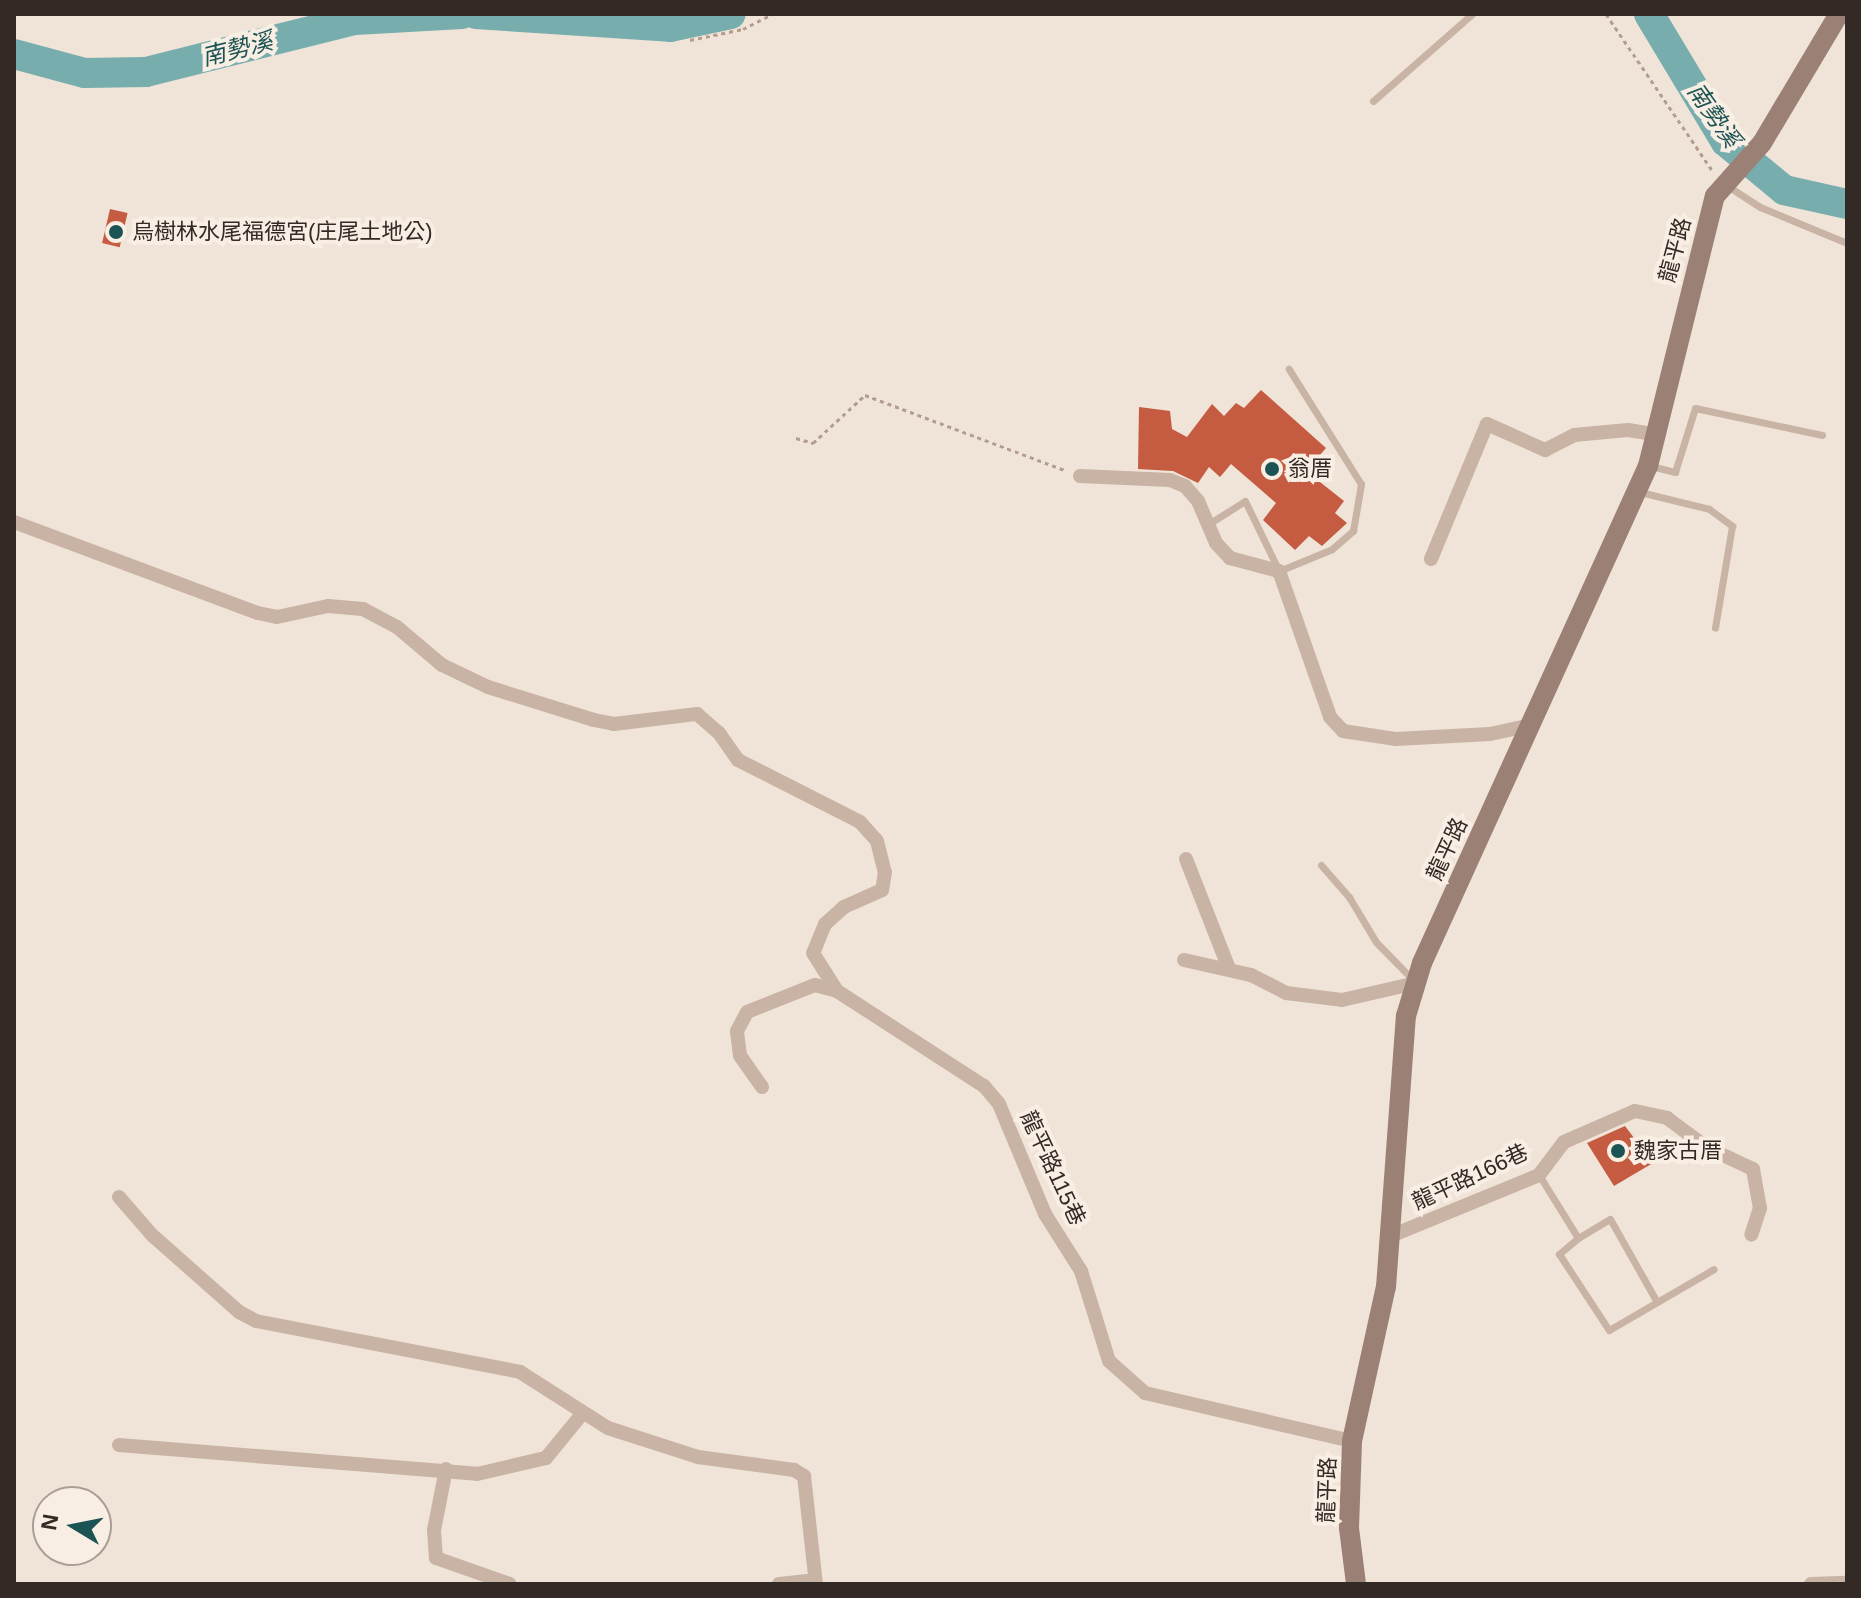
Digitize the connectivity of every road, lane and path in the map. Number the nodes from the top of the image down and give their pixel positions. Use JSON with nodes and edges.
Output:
{"nodes":[{"id":1,"x":773,"y":14,"type":"edge"},
{"id":2,"x":1472,"y":14,"type":"edge"},
{"id":3,"x":1606,"y":14,"type":"edge"},
{"id":4,"x":1839,"y":14,"type":"edge"},
{"id":5,"x":690,"y":40,"type":"dead end"},
{"id":6,"x":1373,"y":101,"type":"dead end"},
{"id":7,"x":1729,"y":177,"type":"junction"},
{"id":8,"x":1847,"y":243,"type":"edge"},
{"id":9,"x":1289,"y":369,"type":"dead end"},
{"id":10,"x":1653,"y":434,"type":"junction"},
{"id":11,"x":1822,"y":435,"type":"dead end"},
{"id":12,"x":796,"y":438,"type":"dead end"},
{"id":13,"x":1648,"y":466,"type":"junction"},
{"id":14,"x":1080,"y":476,"type":"joint"},
{"id":15,"x":1638,"y":491,"type":"junction"},
{"id":16,"x":14,"y":522,"type":"edge"},
{"id":17,"x":1210,"y":523,"type":"junction"},
{"id":18,"x":1431,"y":559,"type":"dead end"},
{"id":19,"x":1279,"y":571,"type":"junction"},
{"id":20,"x":1715,"y":628,"type":"dead end"},
{"id":21,"x":1532,"y":725,"type":"junction"},
{"id":22,"x":1186,"y":859,"type":"dead end"},
{"id":23,"x":1321,"y":865,"type":"dead end"},
{"id":24,"x":1184,"y":960,"type":"dead end"},
{"id":25,"x":1229,"y":969,"type":"junction"},
{"id":26,"x":1416,"y":983,"type":"junction"},
{"id":27,"x":837,"y":991,"type":"junction"},
{"id":28,"x":762,"y":1087,"type":"dead end"},
{"id":29,"x":1539,"y":1175,"type":"junction"},
{"id":30,"x":119,"y":1197,"type":"dead end"},
{"id":31,"x":1393,"y":1235,"type":"junction"},
{"id":32,"x":1751,"y":1235,"type":"dead end"},
{"id":33,"x":1578,"y":1238,"type":"junction"},
{"id":34,"x":1714,"y":1269,"type":"dead end"},
{"id":35,"x":1657,"y":1302,"type":"junction"},
{"id":36,"x":582,"y":1414,"type":"junction"},
{"id":37,"x":1352,"y":1441,"type":"junction"},
{"id":38,"x":119,"y":1445,"type":"dead end"},
{"id":39,"x":446,"y":1469,"type":"junction"},
{"id":40,"x":816,"y":1582,"type":"edge"},
{"id":41,"x":1847,"y":1583,"type":"edge"},
{"id":42,"x":510,"y":1584,"type":"edge"},
{"id":43,"x":779,"y":1584,"type":"edge"},
{"id":44,"x":1356,"y":1584,"type":"edge"},
{"id":45,"x":1811,"y":1584,"type":"edge"}],
"edges":[{"from":1,"to":5,"type":"path"},
{"from":2,"to":6,"type":"lane"},
{"from":3,"to":7,"type":"path"},
{"from":4,"to":7,"type":"street"},
{"from":7,"to":8,"type":"lane"},
{"from":7,"to":10,"type":"street","name":"龍平路"},
{"from":9,"to":19,"type":"lane"},
{"from":10,"to":13,"type":"street","name":"龍平路"},
{"from":10,"to":18,"type":"street"},
{"from":11,"to":13,"type":"lane"},
{"from":12,"to":14,"type":"path"},
{"from":13,"to":15,"type":"street","name":"龍平路"},
{"from":14,"to":17,"type":"street"},
{"from":15,"to":20,"type":"lane"},
{"from":15,"to":21,"type":"street","name":"龍平路"},
{"from":16,"to":27,"type":"street"},
{"from":17,"to":19,"type":"street"},
{"from":17,"to":19,"type":"lane"},
{"from":19,"to":21,"type":"street"},
{"from":21,"to":26,"type":"street","name":"龍平路"},
{"from":22,"to":25,"type":"street"},
{"from":23,"to":26,"type":"lane"},
{"from":24,"to":25,"type":"street"},
{"from":25,"to":26,"type":"street"},
{"from":26,"to":31,"type":"street","name":"龍平路"},
{"from":27,"to":28,"type":"street"},
{"from":27,"to":37,"type":"street","name":"龍平路115巷"},
{"from":29,"to":31,"type":"street","name":"龍平路166巷"},
{"from":29,"to":32,"type":"street","name":"龍平路166巷"},
{"from":29,"to":33,"type":"lane"},
{"from":30,"to":36,"type":"street"},
{"from":31,"to":37,"type":"street","name":"龍平路"},
{"from":33,"to":35,"type":"lane"},
{"from":33,"to":35,"type":"lane"},
{"from":34,"to":35,"type":"lane"},
{"from":36,"to":39,"type":"street"},
{"from":36,"to":40,"type":"street"},
{"from":37,"to":44,"type":"street","name":"龍平路"},
{"from":38,"to":39,"type":"street"},
{"from":39,"to":42,"type":"street"},
{"from":40,"to":43,"type":"street"},
{"from":41,"to":45,"type":"street"}]}
